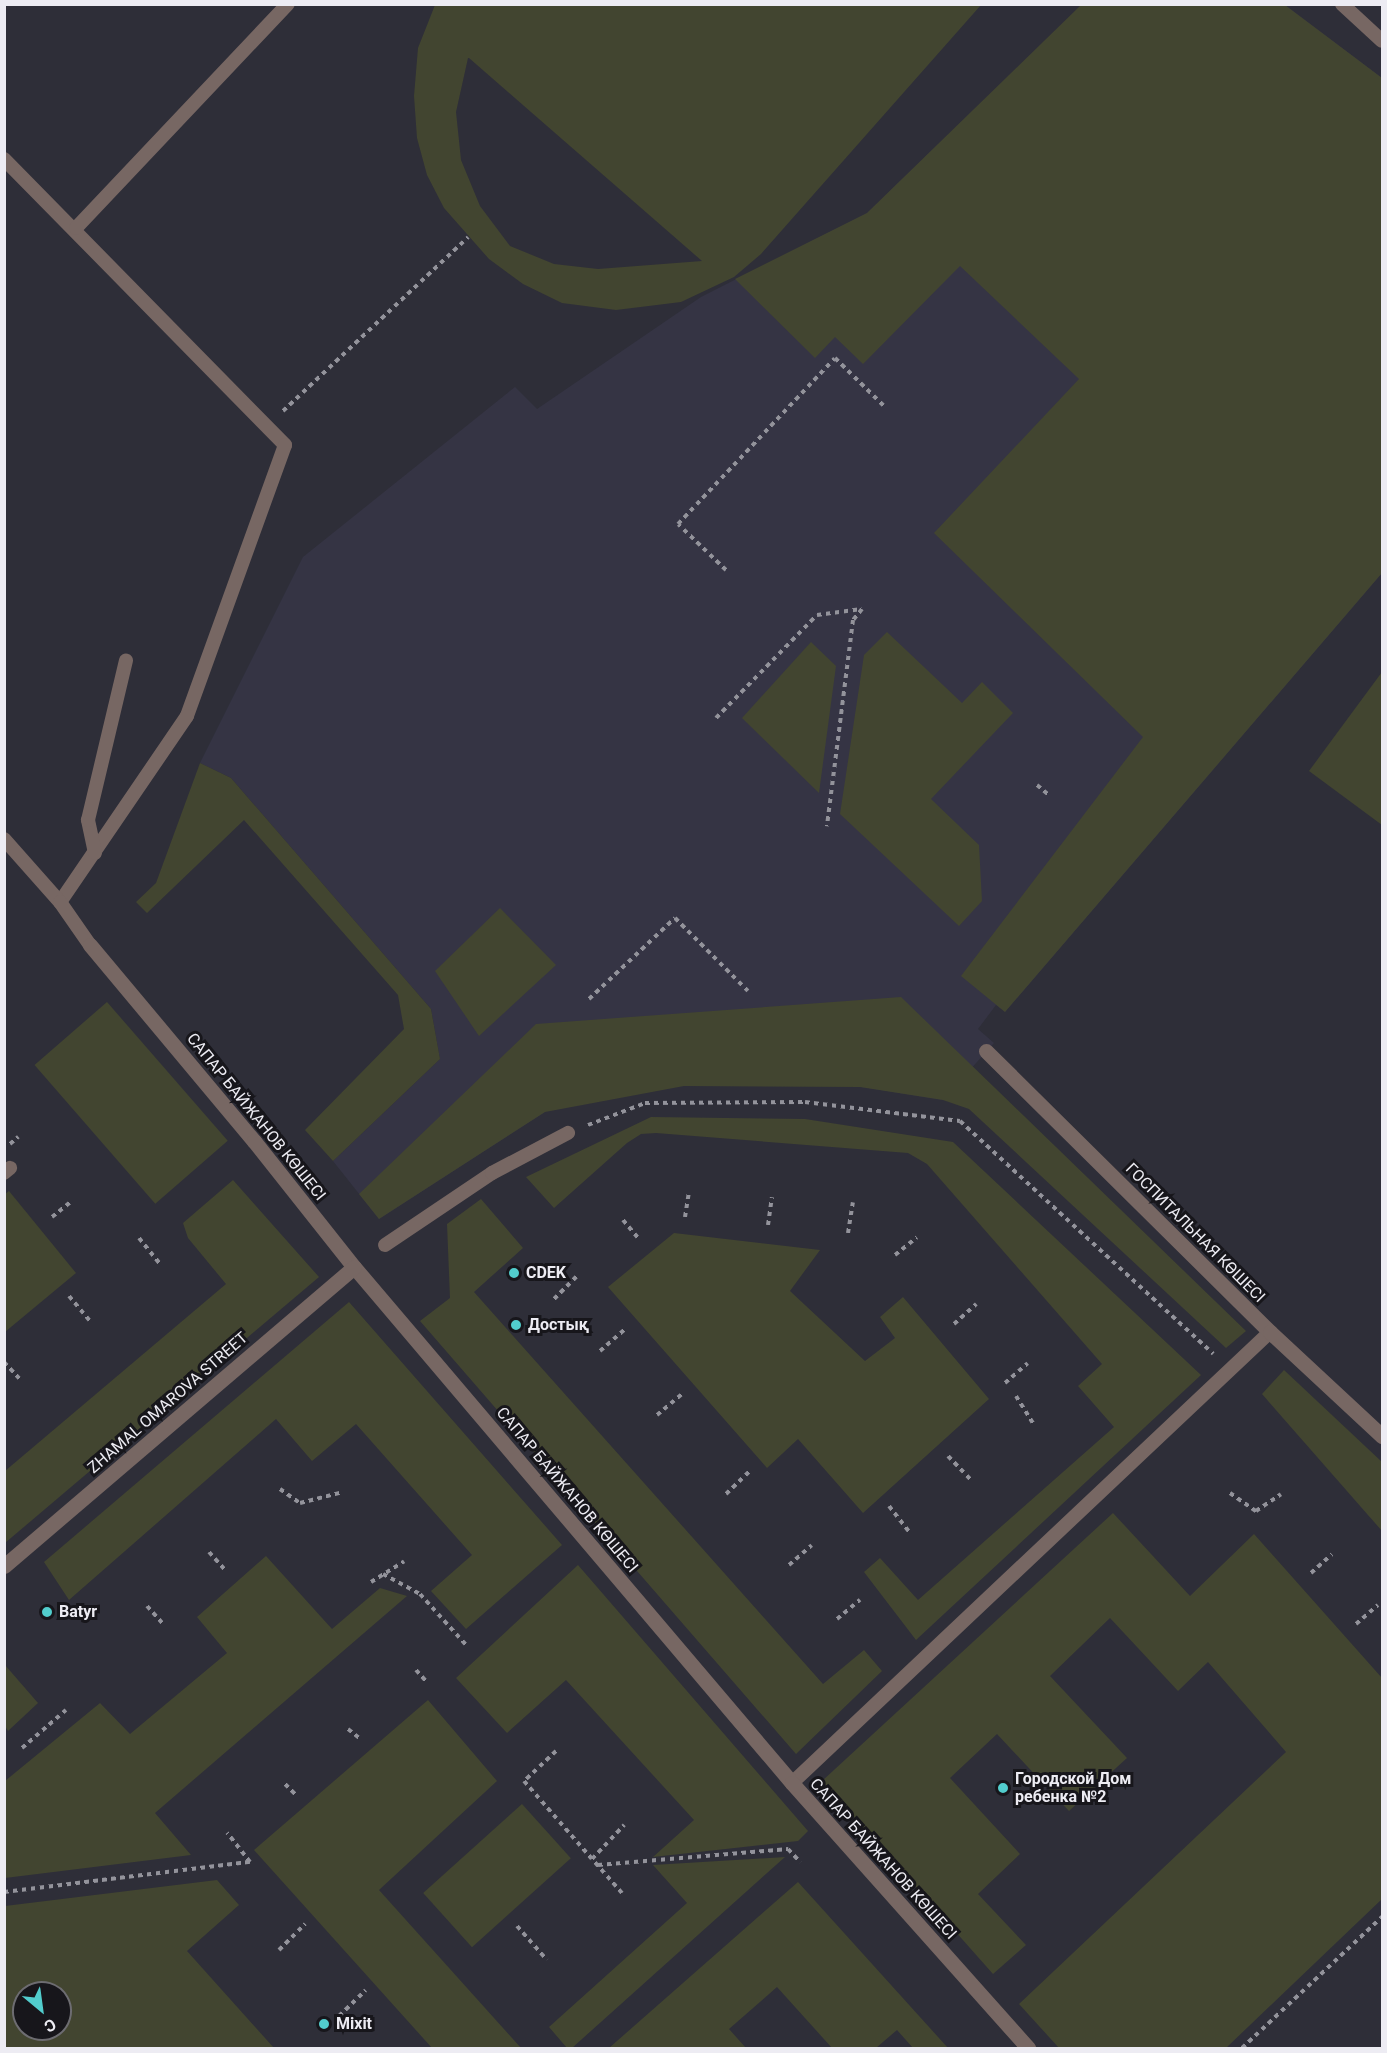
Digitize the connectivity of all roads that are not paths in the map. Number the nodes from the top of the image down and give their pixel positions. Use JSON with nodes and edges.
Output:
{"nodes":[{"id":1,"x":288,"y":4,"type":"edge"},
{"id":2,"x":1342,"y":4,"type":"edge"},
{"id":3,"x":1383,"y":41,"type":"edge"},
{"id":4,"x":4,"y":159,"type":"edge"},
{"id":5,"x":76,"y":228,"type":"junction"},
{"id":6,"x":126,"y":660,"type":"dead end"},
{"id":7,"x":4,"y":839,"type":"edge"},
{"id":8,"x":95,"y":853,"type":"junction"},
{"id":9,"x":60,"y":902,"type":"junction"},
{"id":10,"x":90,"y":945,"type":"joint"},
{"id":11,"x":986,"y":1051,"type":"dead end"},
{"id":12,"x":568,"y":1133,"type":"road end"},
{"id":13,"x":385,"y":1245,"type":"dead end"},
{"id":14,"x":354,"y":1268,"type":"junction"},
{"id":15,"x":1270,"y":1332,"type":"junction"},
{"id":16,"x":1383,"y":1436,"type":"edge"},
{"id":17,"x":4,"y":1566,"type":"edge"},
{"id":18,"x":792,"y":1783,"type":"junction"},
{"id":19,"x":1028,"y":2049,"type":"edge"}],
"edges":[{"from":1,"to":5,"type":"lane"},
{"from":2,"to":3,"type":"lane"},
{"from":4,"to":5,"type":"lane"},
{"from":5,"to":8,"type":"lane"},
{"from":6,"to":8,"type":"lane"},
{"from":7,"to":9,"type":"lane"},
{"from":8,"to":9,"type":"lane"},
{"from":9,"to":10,"type":"lane"},
{"from":10,"to":14,"type":"street","name":"САПАР БАЙЖАНОВ КӨШЕСІ"},
{"from":11,"to":15,"type":"street","name":"ГОСПИТАЛЬНАЯ КӨШЕСІ"},
{"from":12,"to":13,"type":"lane"},
{"from":14,"to":17,"type":"street","name":"ZHAMAL OMAROVA STREET"},
{"from":14,"to":18,"type":"street","name":"САПАР БАЙЖАНОВ КӨШЕСІ"},
{"from":15,"to":16,"type":"street","name":"ГОСПИТАЛЬНАЯ КӨШЕСІ"},
{"from":15,"to":18,"type":"lane"},
{"from":18,"to":19,"type":"street","name":"САПАР БАЙЖАНОВ КӨШЕСІ"}]}
